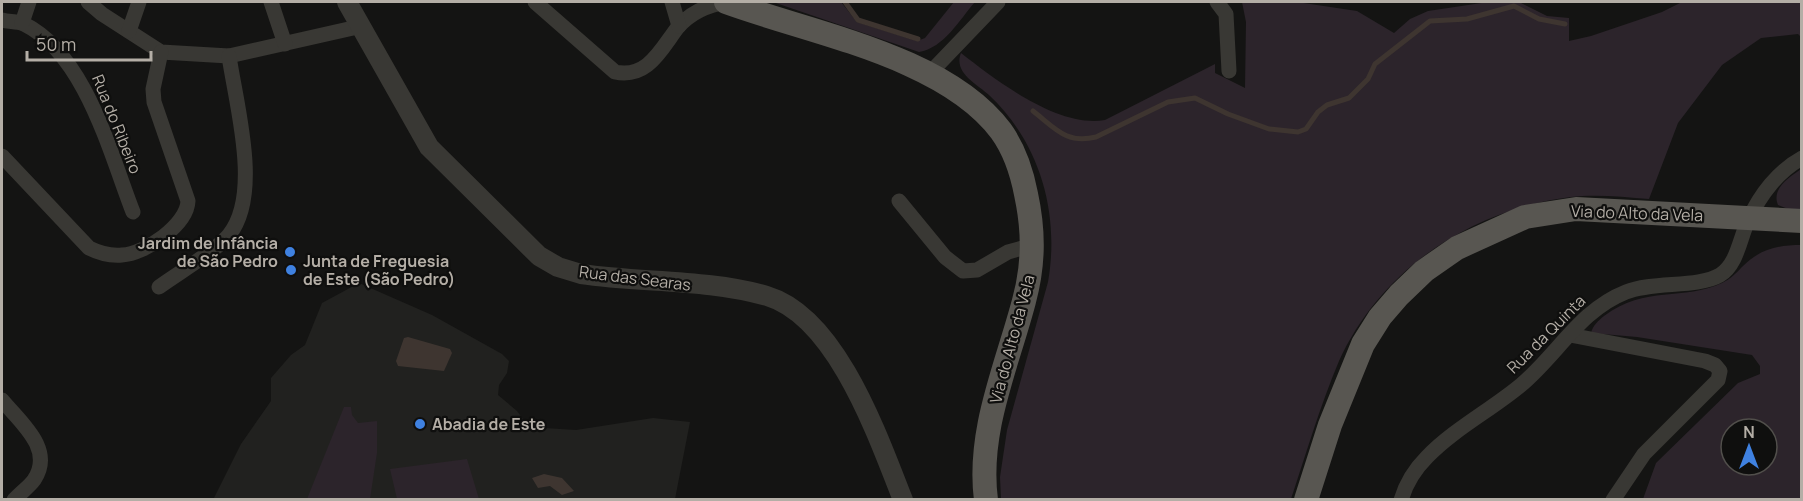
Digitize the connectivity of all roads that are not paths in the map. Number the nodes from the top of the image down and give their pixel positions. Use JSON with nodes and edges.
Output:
{"nodes":[{"id":1,"x":29,"y":2,"type":"edge"},
{"id":2,"x":88,"y":2,"type":"edge"},
{"id":3,"x":139,"y":2,"type":"edge"},
{"id":4,"x":271,"y":2,"type":"edge"},
{"id":5,"x":347,"y":2,"type":"edge"},
{"id":6,"x":535,"y":2,"type":"edge"},
{"id":7,"x":674,"y":2,"type":"edge"},
{"id":8,"x":726,"y":2,"type":"edge"},
{"id":9,"x":998,"y":2,"type":"edge"},
{"id":10,"x":1217,"y":2,"type":"edge"},
{"id":11,"x":699,"y":6,"type":"edge"},
{"id":12,"x":2,"y":20,"type":"edge"},
{"id":13,"x":22,"y":23,"type":"junction"},
{"id":14,"x":362,"y":26,"type":"junction"},
{"id":15,"x":679,"y":26,"type":"junction"},
{"id":16,"x":129,"y":31,"type":"junction"},
{"id":17,"x":285,"y":44,"type":"junction"},
{"id":18,"x":161,"y":52,"type":"junction"},
{"id":19,"x":229,"y":56,"type":"junction"},
{"id":20,"x":1229,"y":71,"type":"dead end"},
{"id":21,"x":929,"y":74,"type":"junction"},
{"id":22,"x":2,"y":156,"type":"edge"},
{"id":23,"x":1802,"y":158,"type":"edge"},
{"id":24,"x":898,"y":201,"type":"dead end"},
{"id":25,"x":133,"y":212,"type":"dead end"},
{"id":26,"x":1749,"y":219,"type":"junction"},
{"id":27,"x":1802,"y":221,"type":"edge"},
{"id":28,"x":1033,"y":245,"type":"junction"},
{"id":29,"x":159,"y":287,"type":"dead end"},
{"id":30,"x":1570,"y":335,"type":"junction"},
{"id":31,"x":2,"y":400,"type":"edge"},
{"id":32,"x":14,"y":500,"type":"edge"},
{"id":33,"x":903,"y":500,"type":"edge"},
{"id":34,"x":986,"y":500,"type":"edge"},
{"id":35,"x":1306,"y":500,"type":"edge"},
{"id":36,"x":1401,"y":500,"type":"edge"},
{"id":37,"x":1612,"y":500,"type":"edge"}],
"edges":[{"from":1,"to":13,"type":"street"},
{"from":2,"to":16,"type":"street"},
{"from":3,"to":16,"type":"street"},
{"from":4,"to":17,"type":"street"},
{"from":5,"to":14,"type":"street","name":"Rua das Searas"},
{"from":6,"to":15,"type":"street"},
{"from":7,"to":15,"type":"street"},
{"from":8,"to":11,"type":"street"},
{"from":8,"to":21,"type":"main road","name":"Via do Alto da Vela"},
{"from":9,"to":21,"type":"street"},
{"from":10,"to":20,"type":"street"},
{"from":11,"to":15,"type":"street"},
{"from":12,"to":13,"type":"street"},
{"from":13,"to":25,"type":"street","name":"Rua do Ribeiro"},
{"from":14,"to":17,"type":"street"},
{"from":14,"to":33,"type":"street","name":"Rua das Searas"},
{"from":16,"to":18,"type":"street"},
{"from":17,"to":19,"type":"street"},
{"from":18,"to":19,"type":"street"},
{"from":18,"to":22,"type":"street"},
{"from":19,"to":29,"type":"street"},
{"from":21,"to":28,"type":"main road","name":"Via do Alto da Vela"},
{"from":23,"to":26,"type":"street","name":"Rua da Quinta"},
{"from":24,"to":28,"type":"street"},
{"from":26,"to":27,"type":"main road","name":"Via do Alto da Vela"},
{"from":26,"to":30,"type":"street","name":"Rua da Quinta"},
{"from":26,"to":35,"type":"main road","name":"Via do Alto da Vela"},
{"from":28,"to":34,"type":"main road","name":"Via do Alto da Vela"},
{"from":30,"to":36,"type":"street","name":"Rua da Quinta"},
{"from":30,"to":37,"type":"street"},
{"from":31,"to":32,"type":"street"}]}
